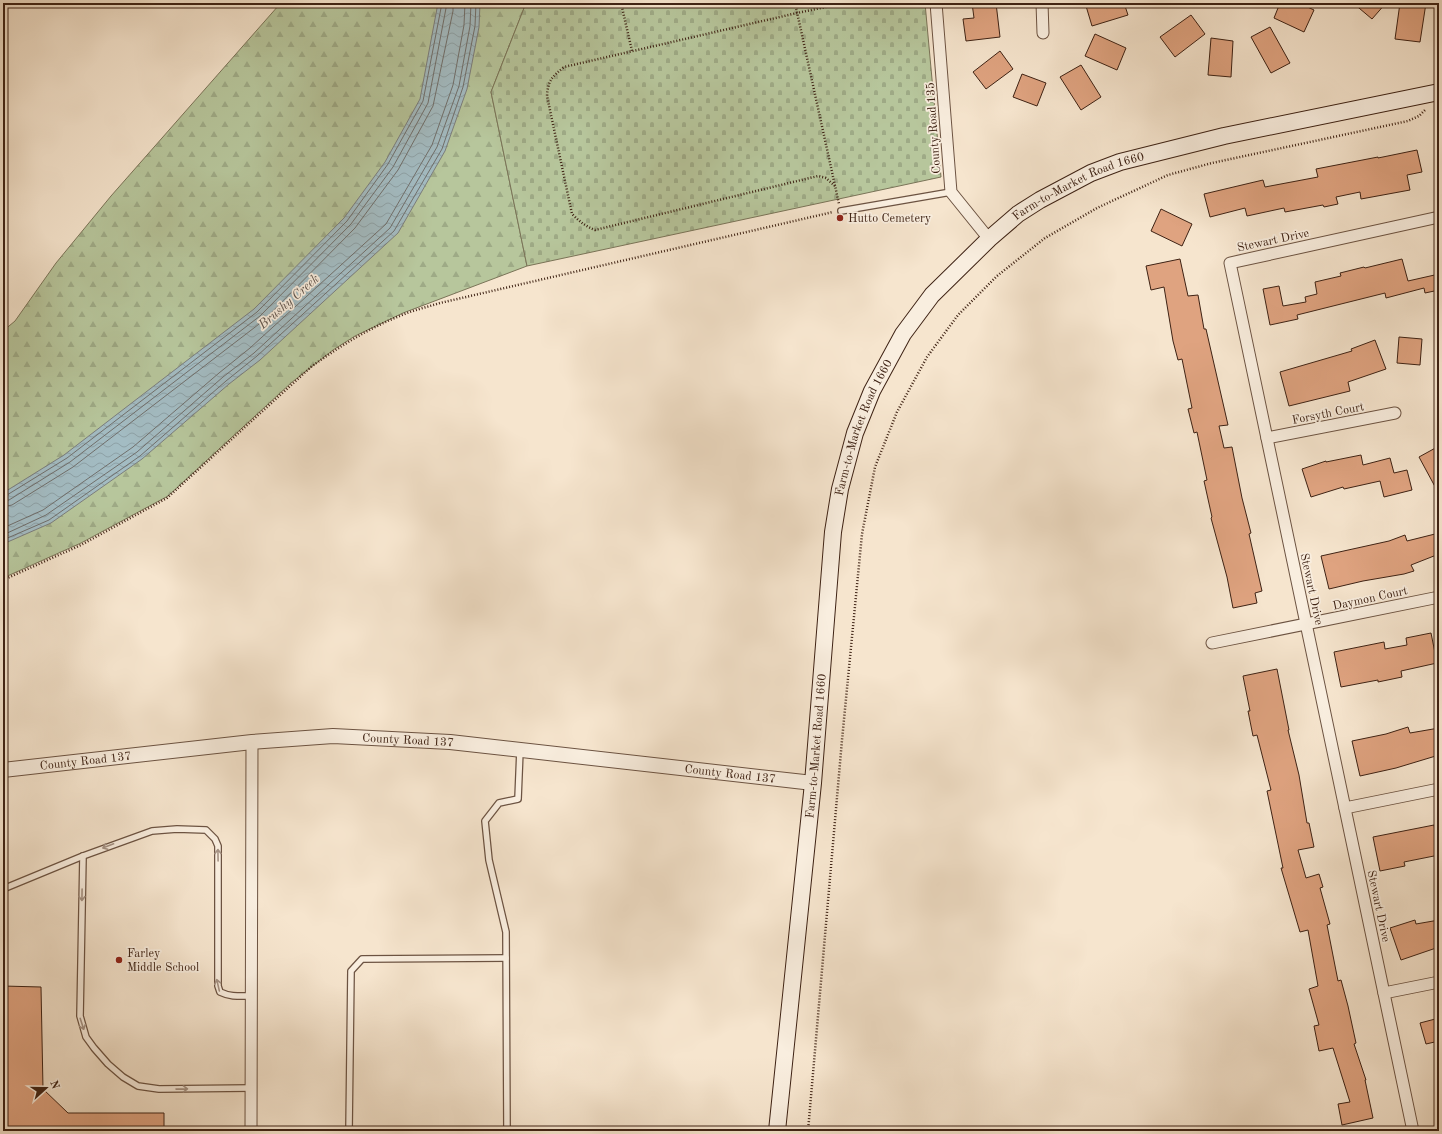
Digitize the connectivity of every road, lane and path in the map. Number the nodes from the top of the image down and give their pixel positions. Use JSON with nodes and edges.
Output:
{"nodes":[{"id":1,"x":620,"y":3,"type":"edge"},
{"id":2,"x":795,"y":3,"type":"edge"},
{"id":3,"x":845,"y":3,"type":"edge"},
{"id":4,"x":936,"y":3,"type":"edge"},
{"id":5,"x":1042,"y":3,"type":"edge"},
{"id":6,"x":797,"y":13,"type":"junction"},
{"id":7,"x":1043,"y":33,"type":"dead end"},
{"id":8,"x":632,"y":51,"type":"junction"},
{"id":9,"x":1439,"y":92,"type":"edge"},
{"id":10,"x":1426,"y":109,"type":"dead end"},
{"id":11,"x":835,"y":186,"type":"junction"},
{"id":12,"x":951,"y":192,"type":"junction"},
{"id":13,"x":841,"y":211,"type":"junction"},
{"id":14,"x":1439,"y":217,"type":"edge"},
{"id":15,"x":989,"y":239,"type":"junction"},
{"id":16,"x":1395,"y":413,"type":"dead end"},
{"id":17,"x":1267,"y":438,"type":"junction"},
{"id":18,"x":3,"y":580,"type":"edge"},
{"id":19,"x":1439,"y":597,"type":"edge"},
{"id":20,"x":1306,"y":625,"type":"junction"},
{"id":21,"x":1212,"y":643,"type":"dead end"},
{"id":22,"x":252,"y":742,"type":"junction"},
{"id":23,"x":520,"y":750,"type":"junction"},
{"id":24,"x":3,"y":770,"type":"edge"},
{"id":25,"x":813,"y":783,"type":"junction"},
{"id":26,"x":1439,"y":789,"type":"edge"},
{"id":27,"x":1345,"y":808,"type":"junction"},
{"id":28,"x":83,"y":856,"type":"junction"},
{"id":29,"x":3,"y":889,"type":"edge"},
{"id":30,"x":506,"y":958,"type":"junction"},
{"id":31,"x":1439,"y":982,"type":"edge"},
{"id":32,"x":1384,"y":992,"type":"junction"},
{"id":33,"x":251,"y":996,"type":"junction"},
{"id":34,"x":251,"y":1088,"type":"junction"},
{"id":35,"x":251,"y":1131,"type":"edge"},
{"id":36,"x":349,"y":1131,"type":"edge"},
{"id":37,"x":507,"y":1131,"type":"edge"},
{"id":38,"x":777,"y":1131,"type":"edge"},
{"id":39,"x":808,"y":1131,"type":"edge"},
{"id":40,"x":1413,"y":1131,"type":"edge"}],
"edges":[{"from":1,"to":8,"type":"path"},
{"from":2,"to":6,"type":"path"},
{"from":3,"to":6,"type":"path"},
{"from":4,"to":12,"type":"street","name":"County Road 135"},
{"from":5,"to":7,"type":"street"},
{"from":6,"to":8,"type":"path"},
{"from":6,"to":11,"type":"path"},
{"from":8,"to":11,"type":"path"},
{"from":9,"to":15,"type":"main road","name":"Farm-to-Market Road 1660"},
{"from":10,"to":39,"type":"path"},
{"from":11,"to":13,"type":"path"},
{"from":12,"to":13,"type":"lane"},
{"from":12,"to":15,"type":"street"},
{"from":13,"to":18,"type":"path"},
{"from":14,"to":17,"type":"street","name":"Stewart Drive"},
{"from":15,"to":25,"type":"main road","name":"Farm-to-Market Road 1660"},
{"from":16,"to":17,"type":"street","name":"Forsyth Court"},
{"from":17,"to":20,"type":"street","name":"Stewart Drive"},
{"from":19,"to":20,"type":"street","name":"Daymon Court"},
{"from":20,"to":21,"type":"street","name":"Daymon Court"},
{"from":20,"to":27,"type":"street","name":"Stewart Drive"},
{"from":22,"to":23,"type":"street","name":"County Road 137"},
{"from":22,"to":24,"type":"street","name":"County Road 137"},
{"from":22,"to":33,"type":"street"},
{"from":23,"to":25,"type":"street","name":"County Road 137"},
{"from":23,"to":30,"type":"lane"},
{"from":25,"to":38,"type":"main road","name":"Farm-to-Market Road 1660"},
{"from":26,"to":27,"type":"street"},
{"from":27,"to":32,"type":"street","name":"Stewart Drive"},
{"from":28,"to":29,"type":"lane"},
{"from":33,"to":28,"type":"lane","one_way":true},
{"from":28,"to":34,"type":"lane","one_way":true},
{"from":30,"to":36,"type":"lane"},
{"from":30,"to":37,"type":"lane"},
{"from":31,"to":32,"type":"street"},
{"from":32,"to":40,"type":"street","name":"Stewart Drive"},
{"from":33,"to":34,"type":"street"},
{"from":34,"to":35,"type":"street"}]}
